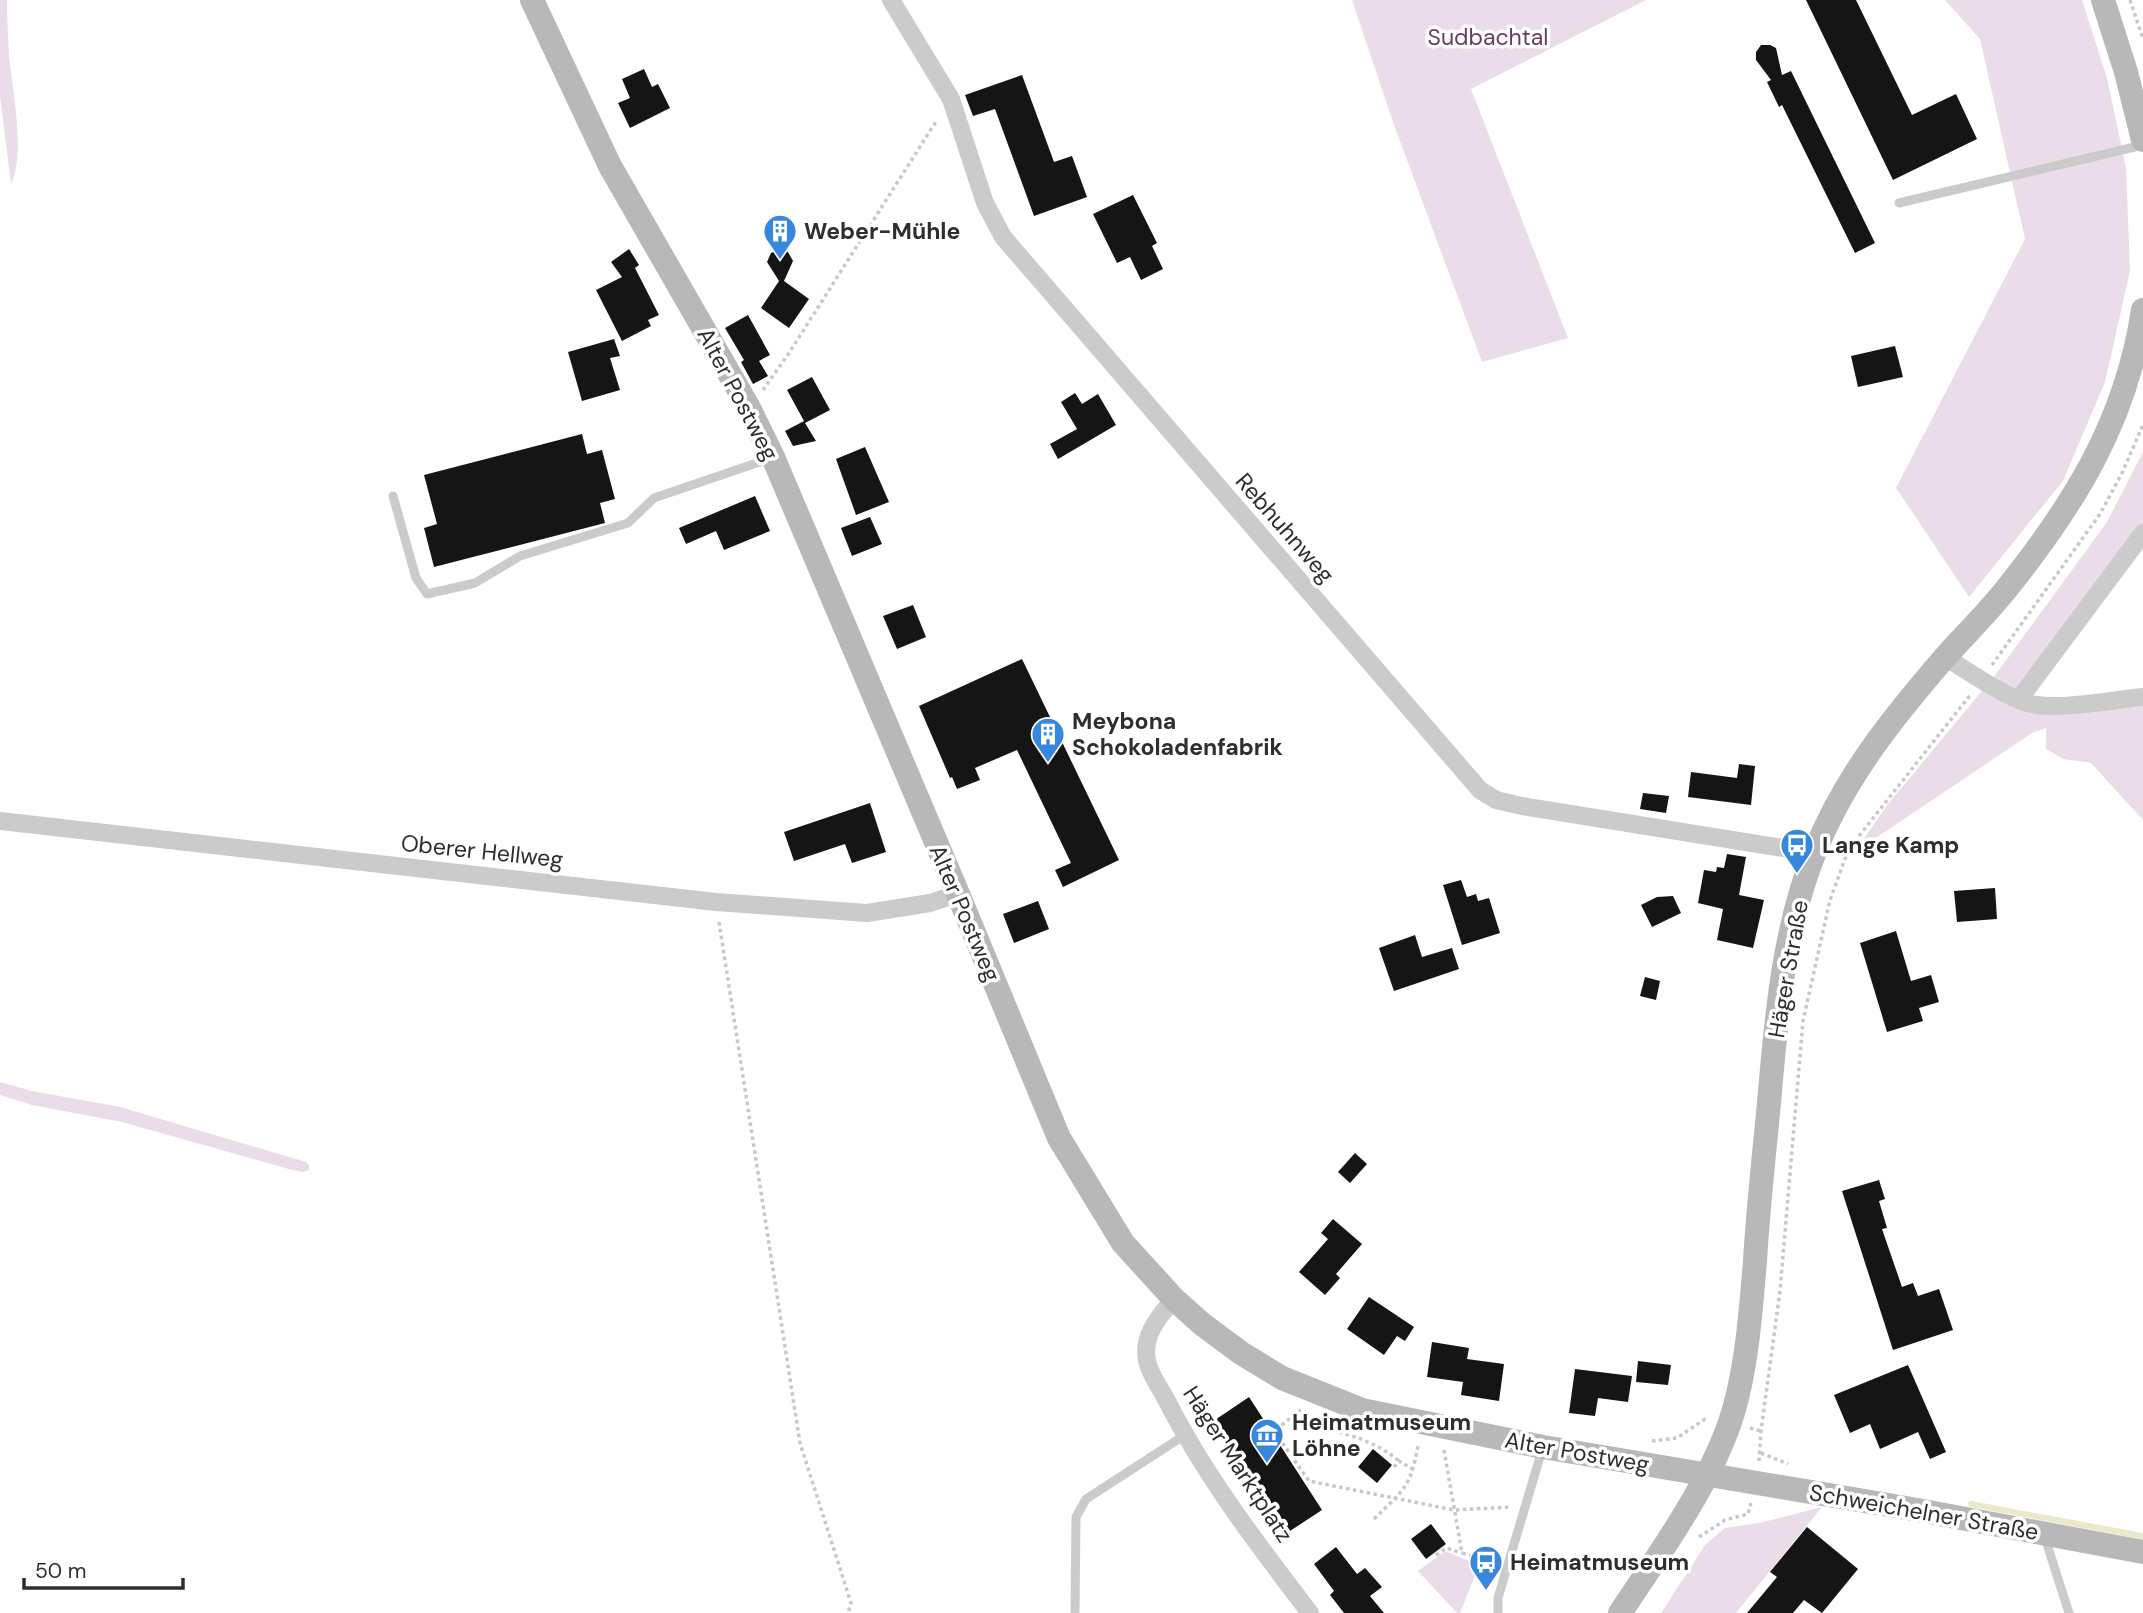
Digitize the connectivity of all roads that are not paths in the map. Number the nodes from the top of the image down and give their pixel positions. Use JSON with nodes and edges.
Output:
{"nodes":[{"id":1,"x":532,"y":0,"type":"edge"},
{"id":2,"x":891,"y":0,"type":"edge"},
{"id":3,"x":2103,"y":0,"type":"edge"},
{"id":4,"x":2143,"y":143,"type":"edge"},
{"id":5,"x":1899,"y":202,"type":"dead end"},
{"id":6,"x":2143,"y":310,"type":"edge"},
{"id":7,"x":773,"y":457,"type":"junction"},
{"id":8,"x":393,"y":496,"type":"dead end"},
{"id":9,"x":2143,"y":533,"type":"edge"},
{"id":10,"x":1945,"y":657,"type":"junction"},
{"id":11,"x":2143,"y":697,"type":"edge"},
{"id":12,"x":2019,"y":699,"type":"junction"},
{"id":13,"x":0,"y":821,"type":"edge"},
{"id":14,"x":1814,"y":853,"type":"junction"},
{"id":15,"x":958,"y":894,"type":"junction"},
{"id":16,"x":1174,"y":1298,"type":"junction"},
{"id":17,"x":1185,"y":1435,"type":"junction"},
{"id":18,"x":1543,"y":1447,"type":"junction"},
{"id":19,"x":1705,"y":1475,"type":"junction"},
{"id":20,"x":2044,"y":1533,"type":"junction"},
{"id":21,"x":2143,"y":1552,"type":"edge"},
{"id":22,"x":1075,"y":1613,"type":"edge"},
{"id":23,"x":1310,"y":1613,"type":"edge"},
{"id":24,"x":1497,"y":1613,"type":"edge"},
{"id":25,"x":1620,"y":1613,"type":"edge"},
{"id":26,"x":2069,"y":1613,"type":"edge"}],
"edges":[{"from":1,"to":7,"type":"street","name":"Alter Postweg"},
{"from":2,"to":14,"type":"street","name":"Rebhuhnweg"},
{"from":3,"to":4,"type":"street"},
{"from":4,"to":5,"type":"lane"},
{"from":6,"to":10,"type":"street","name":"Häger Straße"},
{"from":7,"to":8,"type":"lane"},
{"from":7,"to":15,"type":"street","name":"Alter Postweg"},
{"from":9,"to":12,"type":"street"},
{"from":10,"to":12,"type":"street"},
{"from":10,"to":14,"type":"street","name":"Häger Straße"},
{"from":11,"to":12,"type":"street"},
{"from":13,"to":15,"type":"street","name":"Oberer Hellweg"},
{"from":14,"to":19,"type":"street","name":"Häger Straße"},
{"from":15,"to":16,"type":"street","name":"Alter Postweg"},
{"from":16,"to":17,"type":"street","name":"Häger Marktplatz"},
{"from":16,"to":18,"type":"street","name":"Alter Postweg"},
{"from":17,"to":22,"type":"lane"},
{"from":17,"to":23,"type":"street","name":"Häger Marktplatz"},
{"from":18,"to":19,"type":"street","name":"Alter Postweg"},
{"from":18,"to":24,"type":"lane"},
{"from":19,"to":20,"type":"street","name":"Schweichelner Straße"},
{"from":19,"to":25,"type":"street","name":"Häger Straße"},
{"from":20,"to":21,"type":"street","name":"Schweichelner Straße"},
{"from":20,"to":26,"type":"lane"}]}
